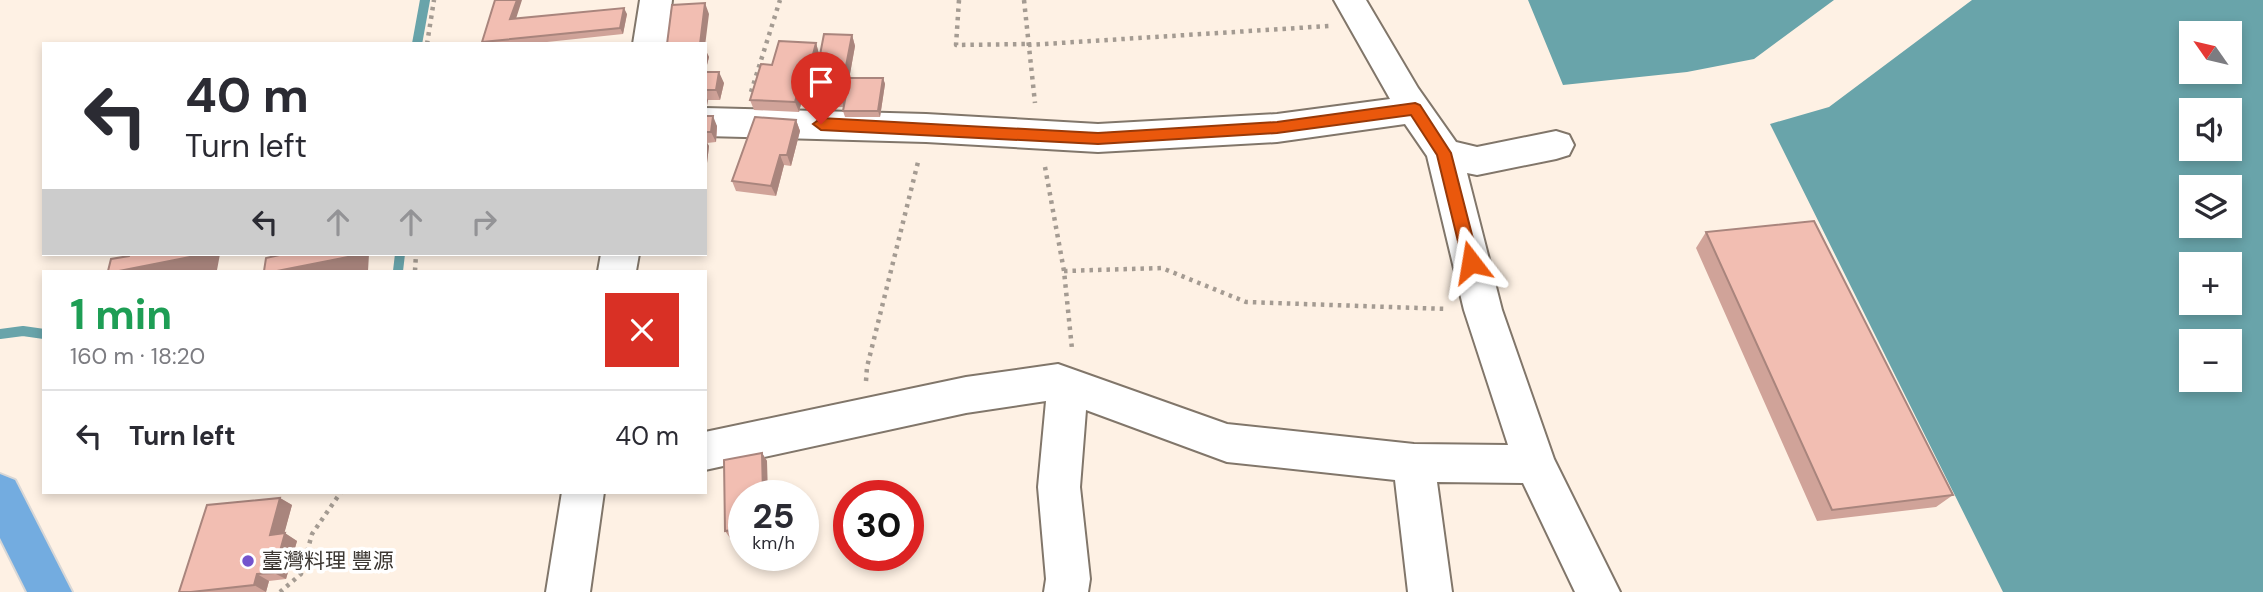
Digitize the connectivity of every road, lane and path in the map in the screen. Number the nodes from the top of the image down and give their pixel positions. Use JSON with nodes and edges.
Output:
{"nodes":[{"id":1,"x":434,"y":0,"type":"edge"},
{"id":2,"x":656,"y":0,"type":"edge"},
{"id":3,"x":780,"y":0,"type":"edge"},
{"id":4,"x":958,"y":0,"type":"edge"},
{"id":5,"x":1024,"y":0,"type":"edge"},
{"id":6,"x":1356,"y":12,"type":"edge"},
{"id":7,"x":426,"y":42,"type":"edge"},
{"id":8,"x":650,"y":42,"type":"edge"},
{"id":9,"x":1028,"y":45,"type":"junction"},
{"id":10,"x":1415,"y":109,"type":"junction"},
{"id":11,"x":741,"y":121,"type":"junction"},
{"id":12,"x":707,"y":122,"type":"edge"},
{"id":13,"x":926,"y":128,"type":"junction"},
{"id":14,"x":1040,"y":135,"type":"junction"},
{"id":15,"x":1556,"y":145,"type":"dead end"},
{"id":16,"x":1444,"y":153,"type":"junction"},
{"id":17,"x":1064,"y":271,"type":"junction"},
{"id":18,"x":1483,"y":310,"type":"junction"},
{"id":19,"x":1069,"y":385,"type":"junction"},
{"id":20,"x":864,"y":417,"type":"junction"},
{"id":21,"x":707,"y":451,"type":"edge"},
{"id":22,"x":1414,"y":463,"type":"junction"},
{"id":23,"x":1535,"y":464,"type":"junction"},
{"id":24,"x":0,"y":494,"type":"edge"},
{"id":25,"x":340,"y":494,"type":"edge"},
{"id":26,"x":583,"y":494,"type":"edge"},
{"id":27,"x":50,"y":592,"type":"edge"},
{"id":28,"x":280,"y":592,"type":"edge"},
{"id":29,"x":568,"y":592,"type":"edge"},
{"id":30,"x":1066,"y":592,"type":"edge"},
{"id":31,"x":1430,"y":592,"type":"edge"},
{"id":32,"x":1598,"y":592,"type":"edge"}],
"edges":[{"from":1,"to":7,"type":"path"},
{"from":2,"to":8,"type":"street"},
{"from":3,"to":11,"type":"path"},
{"from":4,"to":9,"type":"path"},
{"from":5,"to":9,"type":"path"},
{"from":6,"to":9,"type":"path"},
{"from":6,"to":10,"type":"street"},
{"from":9,"to":14,"type":"path"},
{"from":10,"to":14,"type":"street"},
{"from":10,"to":16,"type":"street"},
{"from":11,"to":12,"type":"street"},
{"from":11,"to":13,"type":"street"},
{"from":13,"to":14,"type":"street"},
{"from":13,"to":20,"type":"path"},
{"from":14,"to":17,"type":"path"},
{"from":15,"to":16,"type":"street"},
{"from":16,"to":18,"type":"street"},
{"from":17,"to":18,"type":"path"},
{"from":17,"to":19,"type":"path"},
{"from":18,"to":23,"type":"street"},
{"from":19,"to":20,"type":"street"},
{"from":19,"to":22,"type":"street"},
{"from":19,"to":30,"type":"street"},
{"from":20,"to":21,"type":"street"},
{"from":22,"to":23,"type":"street"},
{"from":22,"to":31,"type":"street"},
{"from":23,"to":32,"type":"street"},
{"from":24,"to":27,"type":"highway"},
{"from":25,"to":28,"type":"path"},
{"from":26,"to":29,"type":"street"}]}
